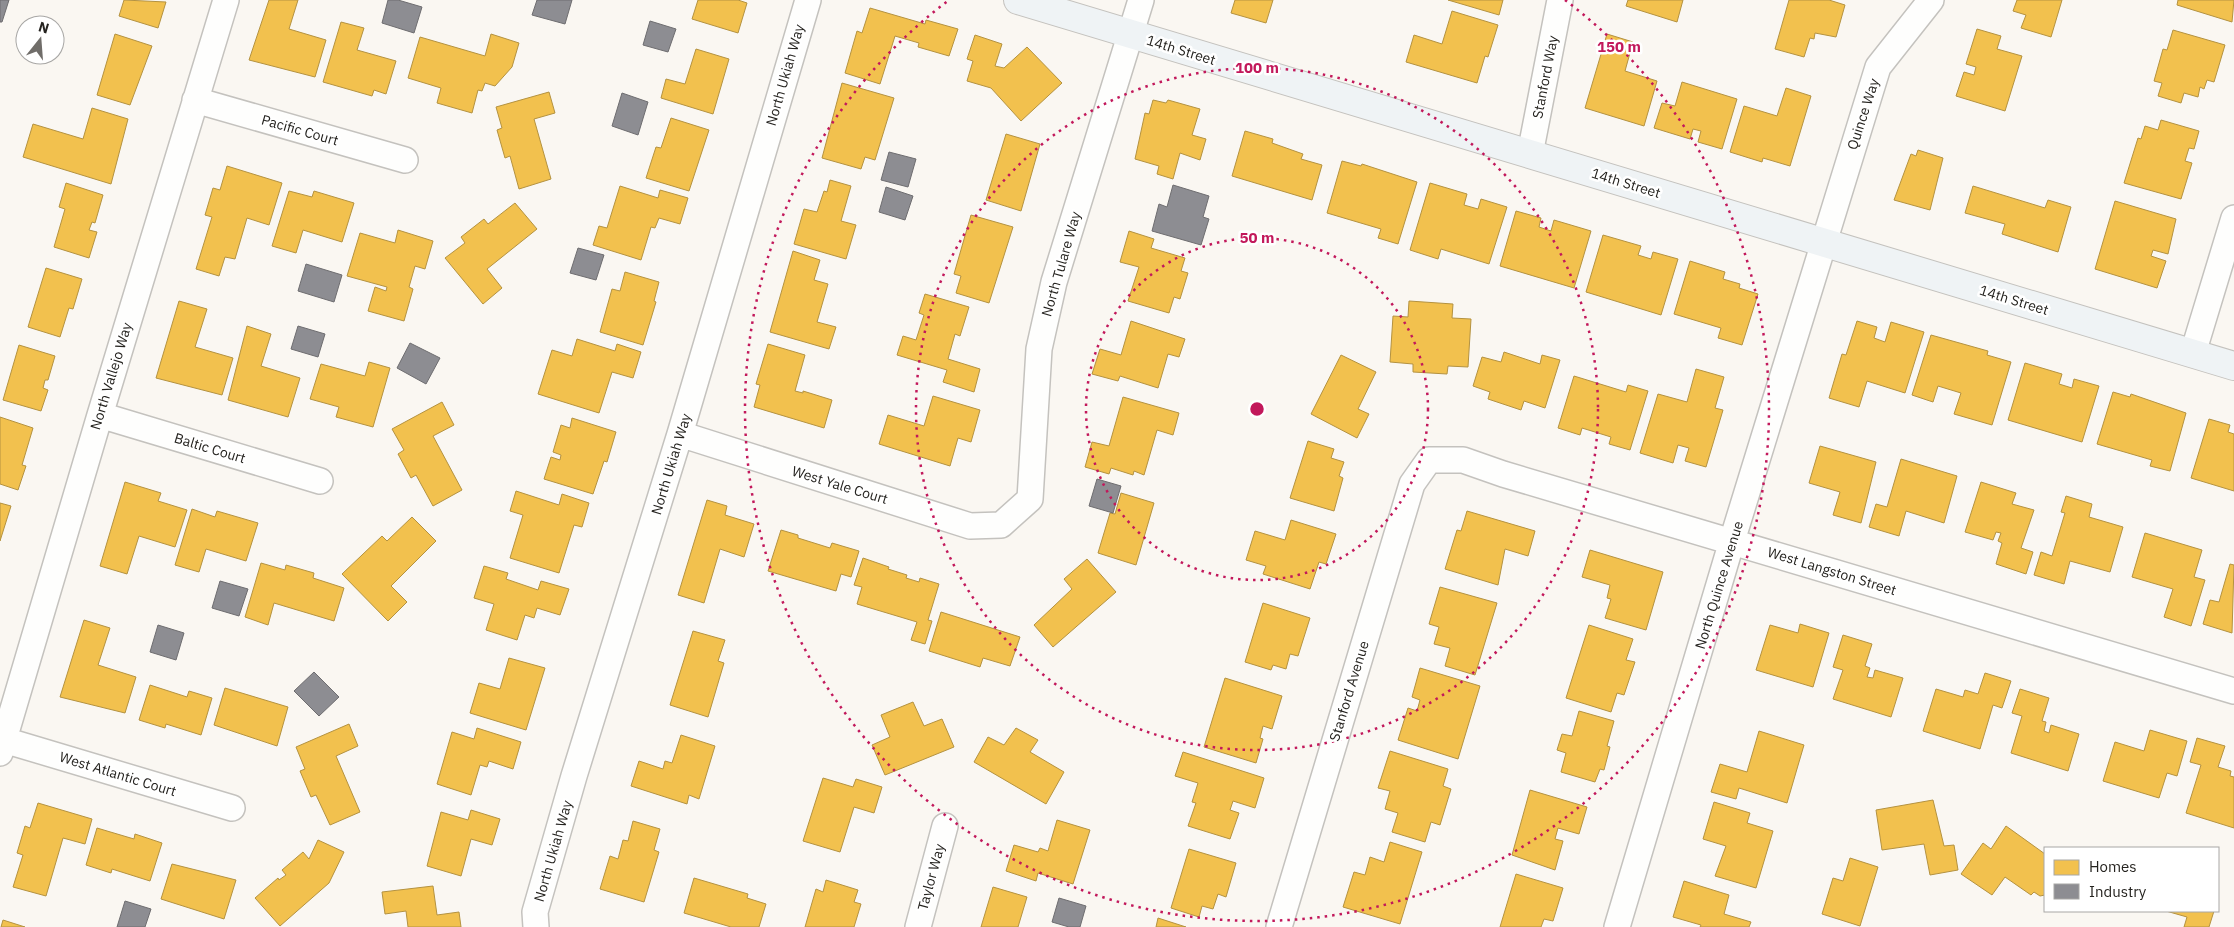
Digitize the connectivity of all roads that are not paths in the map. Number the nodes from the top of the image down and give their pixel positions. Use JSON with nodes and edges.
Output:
{"nodes":[{"id":1,"x":226,"y":0,"type":"edge"},
{"id":2,"x":808,"y":0,"type":"edge"},
{"id":3,"x":1018,"y":0,"type":"edge"},
{"id":4,"x":1141,"y":0,"type":"edge"},
{"id":5,"x":1560,"y":0,"type":"edge"},
{"id":6,"x":1930,"y":0,"type":"edge"},
{"id":7,"x":1130,"y":34,"type":"junction"},
{"id":8,"x":195,"y":100,"type":"junction"},
{"id":9,"x":1530,"y":154,"type":"junction"},
{"id":10,"x":405,"y":160,"type":"dead end"},
{"id":11,"x":2234,"y":218,"type":"edge"},
{"id":12,"x":1822,"y":243,"type":"junction"},
{"id":13,"x":2193,"y":354,"type":"junction"},
{"id":14,"x":2234,"y":366,"type":"edge"},
{"id":15,"x":100,"y":415,"type":"junction"},
{"id":16,"x":680,"y":434,"type":"junction"},
{"id":17,"x":1429,"y":460,"type":"joint"},
{"id":18,"x":320,"y":480,"type":"dead end"},
{"id":19,"x":1002,"y":525,"type":"joint"},
{"id":20,"x":1732,"y":541,"type":"junction"},
{"id":21,"x":2234,"y":691,"type":"edge"},
{"id":22,"x":2,"y":747,"type":"edge"},
{"id":23,"x":232,"y":808,"type":"dead end"},
{"id":24,"x":945,"y":826,"type":"dead end"},
{"id":25,"x":536,"y":927,"type":"edge"},
{"id":26,"x":918,"y":927,"type":"edge"},
{"id":27,"x":1279,"y":927,"type":"edge"},
{"id":28,"x":1617,"y":927,"type":"edge"}],
"edges":[{"from":1,"to":8,"type":"street","name":"North Vallejo Way"},
{"from":2,"to":16,"type":"street","name":"North Ukiah Way"},
{"from":3,"to":7,"type":"street","name":"14th Street"},
{"from":4,"to":7,"type":"street","name":"North Tulare Way"},
{"from":5,"to":9,"type":"street","name":"Stanford Way"},
{"from":6,"to":12,"type":"street","name":"Quince Way"},
{"from":7,"to":9,"type":"street","name":"14th Street"},
{"from":7,"to":19,"type":"street","name":"North Tulare Way"},
{"from":8,"to":10,"type":"street","name":"Pacific Court"},
{"from":8,"to":15,"type":"street","name":"North Vallejo Way"},
{"from":9,"to":12,"type":"street","name":"14th Street"},
{"from":11,"to":13,"type":"street"},
{"from":12,"to":13,"type":"street","name":"14th Street"},
{"from":12,"to":20,"type":"street","name":"North Quince Avenue"},
{"from":13,"to":14,"type":"street","name":"14th Street"},
{"from":15,"to":18,"type":"street","name":"Baltic Court"},
{"from":15,"to":22,"type":"street","name":"North Vallejo Way"},
{"from":16,"to":19,"type":"street","name":"West Yale Court"},
{"from":16,"to":25,"type":"street","name":"North Ukiah Way"},
{"from":17,"to":20,"type":"street","name":"West Langston Street"},
{"from":17,"to":27,"type":"street","name":"Stanford Avenue"},
{"from":20,"to":21,"type":"street","name":"West Langston Street"},
{"from":20,"to":28,"type":"street","name":"North Quince Avenue"},
{"from":22,"to":23,"type":"street","name":"West Atlantic Court"},
{"from":24,"to":26,"type":"street","name":"Taylor Way"}]}
